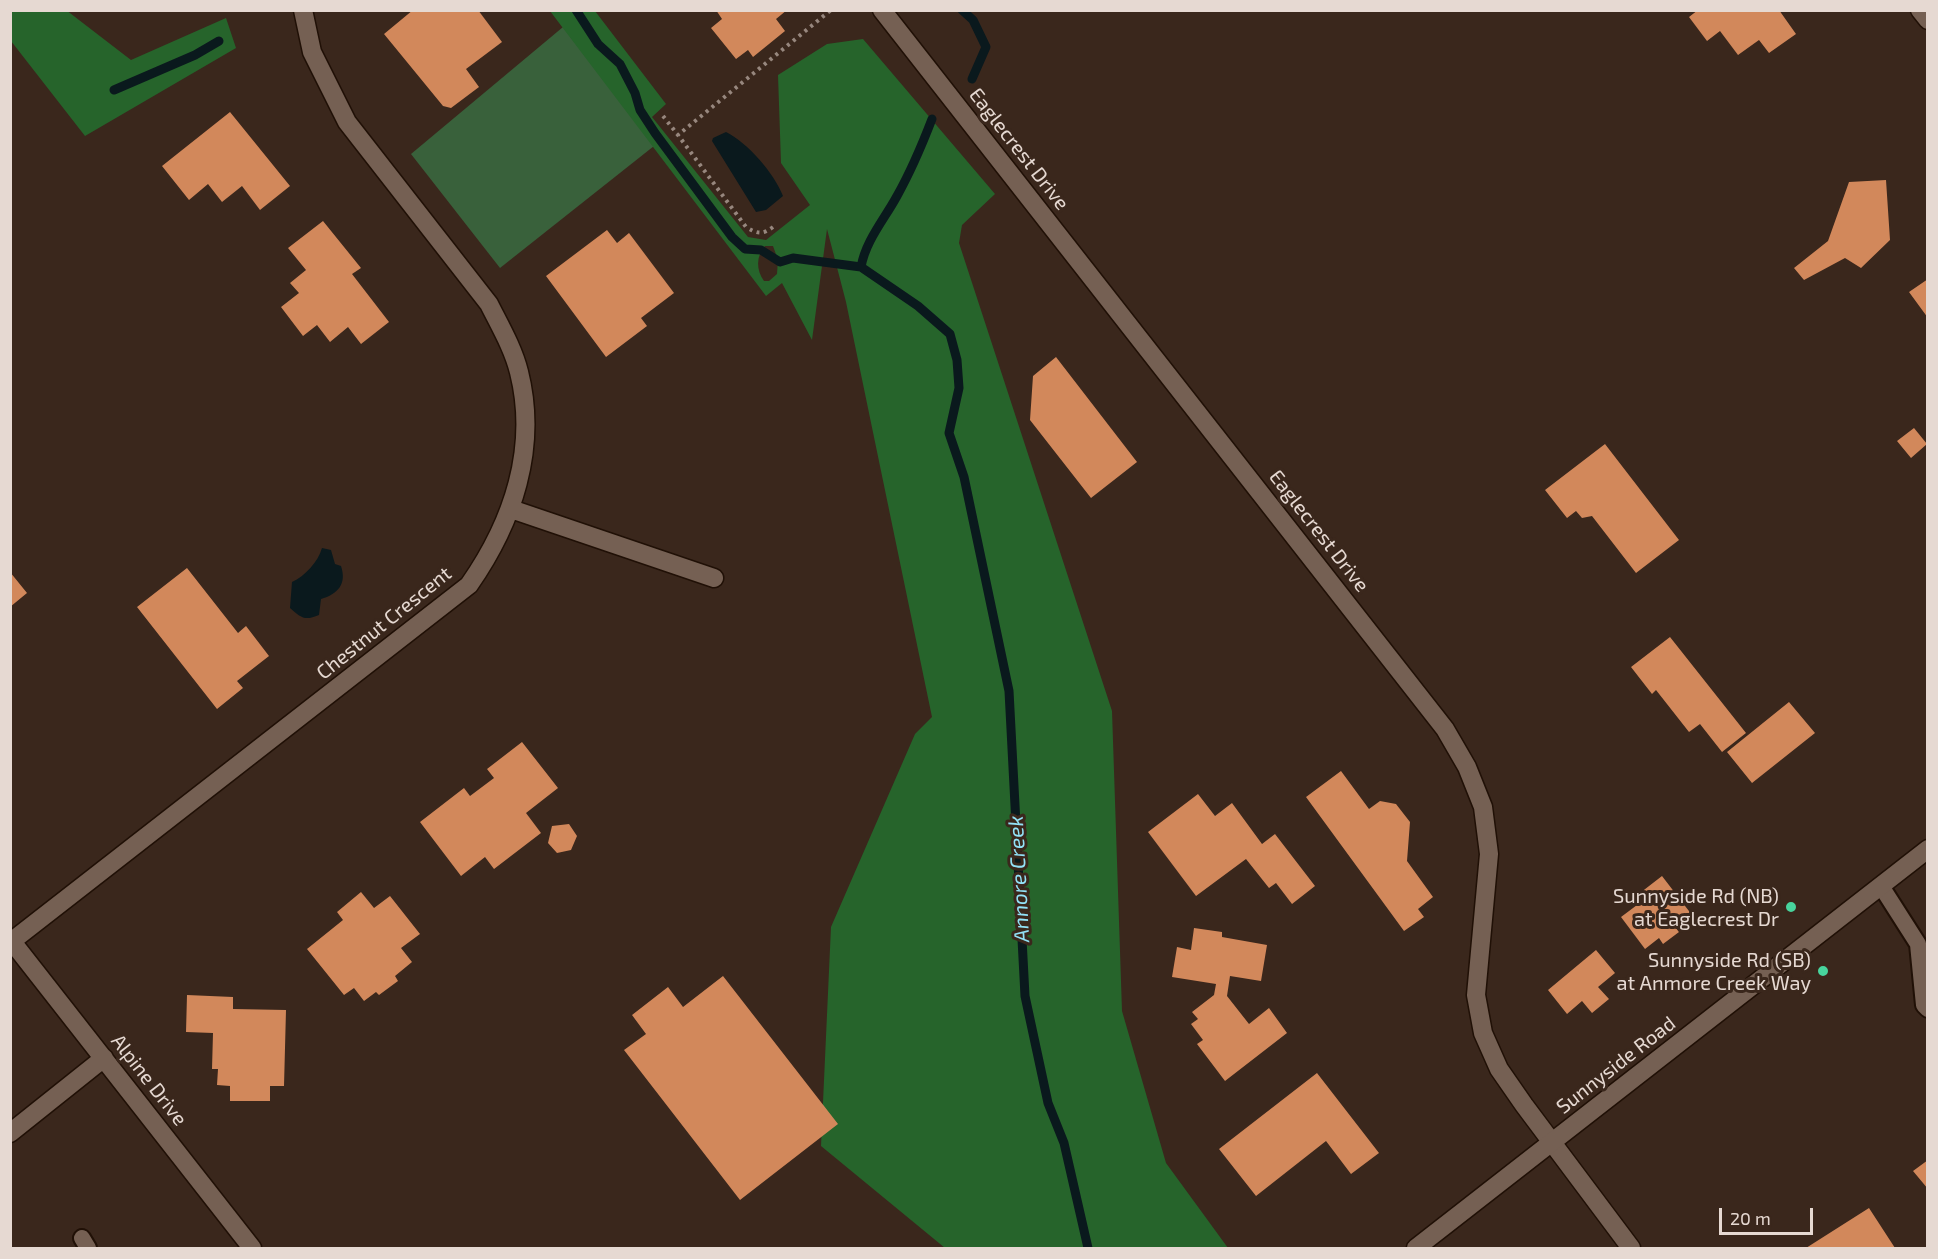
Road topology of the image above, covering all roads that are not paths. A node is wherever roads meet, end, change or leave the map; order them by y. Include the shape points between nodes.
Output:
1 (303, 10) edge
2 (882, 10) edge
3 (1920, 10) edge
4 (1928, 20) edge
5 (511, 509) junction
6 (714, 578) dead end
7 (1928, 849) edge
8 (1881, 886) junction
9 (11, 940) edge
10 (1928, 1009) edge
11 (104, 1058) junction
12 (10, 1133) edge
13 (1552, 1144) junction
14 (252, 1248) edge
15 (1416, 1248) edge
16 (1631, 1248) edge

1 - 5 street, Chestnut Crescent via 312,52 347,122 489,304 507,338 519,371 526,432 522,469
2 - 13 street, Eaglecrest Drive via 1445,729 1467,767 1483,807 1489,854 1476,995 1483,1033 1499,1069
3 - 4 street
5 - 6 street
5 - 9 street, Chestnut Crescent via 490,555 470,585
7 - 8 street, Sunnyside Road
8 - 10 lane via 1917,944 1924,1005
8 - 13 street, Sunnyside Road
9 - 11 street, Alpine Drive
11 - 12 street
11 - 14 street, Alpine Drive
13 - 15 street, Sunnyside Road
13 - 16 street, Eaglecrest Drive

